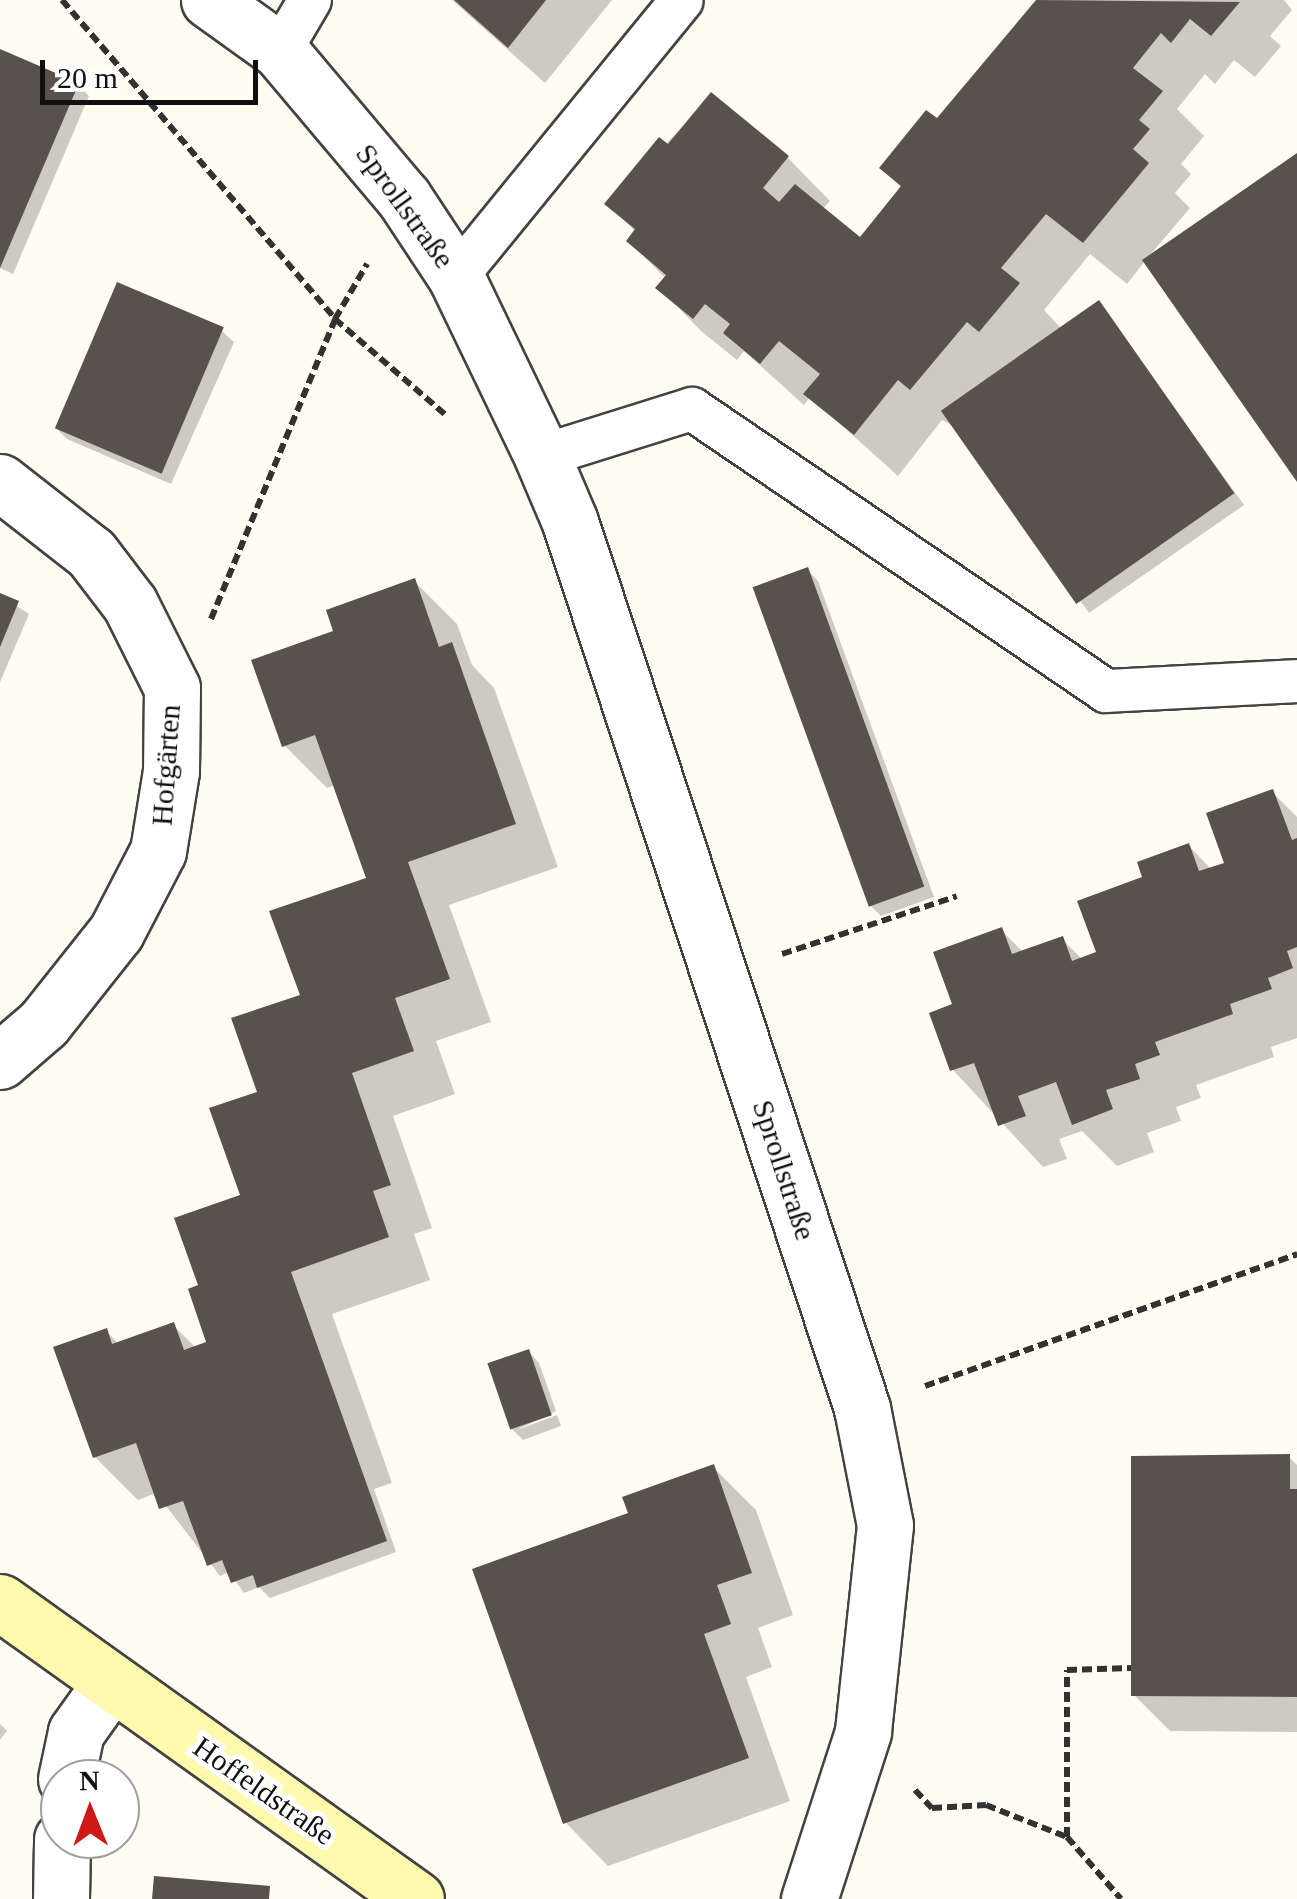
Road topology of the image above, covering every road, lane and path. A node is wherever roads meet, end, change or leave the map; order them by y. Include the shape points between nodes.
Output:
1 (62, 0) edge
2 (209, 0) edge
3 (310, 0) edge
4 (682, 0) edge
5 (280, 51) junction
6 (456, 277) junction
7 (335, 319) junction
8 (452, 421) dead end
9 (542, 456) junction
10 (0, 482) edge
11 (1297, 680) edge
12 (172, 688) junction
13 (957, 896) dead end
14 (774, 956) dead end
15 (0, 1061) edge
16 (1297, 1254) edge
17 (862, 1408) junction
18 (0, 1602) edge
19 (1131, 1668) dead end
20 (111, 1683) junction
21 (70, 1759) edge
22 (953, 1804) dead end
23 (1067, 1837) junction
24 (62, 1859) edge
25 (61, 1899) edge
26 (416, 1899) edge
27 (809, 1899) edge
28 (1121, 1899) edge

1 - 7 path
2 - 5 street, Sprollstraße
3 - 5 lane
4 - 6 lane
5 - 6 street, Sprollstraße via 404,198
6 - 9 street, Sprollstraße
7 - 8 path
7 - 12 path via 197,654
9 - 11 lane via 692,409 1106,691
9 - 17 street, Sprollstraße
10 - 12 street, Hofgärten via 92,552 130,604
12 - 15 street, Hofgärten via 171,770 158,851 116,932 44,1022
13 - 14 path
16 - 17 path
17 - 27 street, Sprollstraße via 884,1526 862,1732
18 - 20 street, Hoffeldstraße
19 - 23 path via 1067,1670
20 - 21 street via 76,1732
20 - 26 street, Hoffeldstraße
22 - 23 path via 986,1805
23 - 28 path
24 - 25 street

